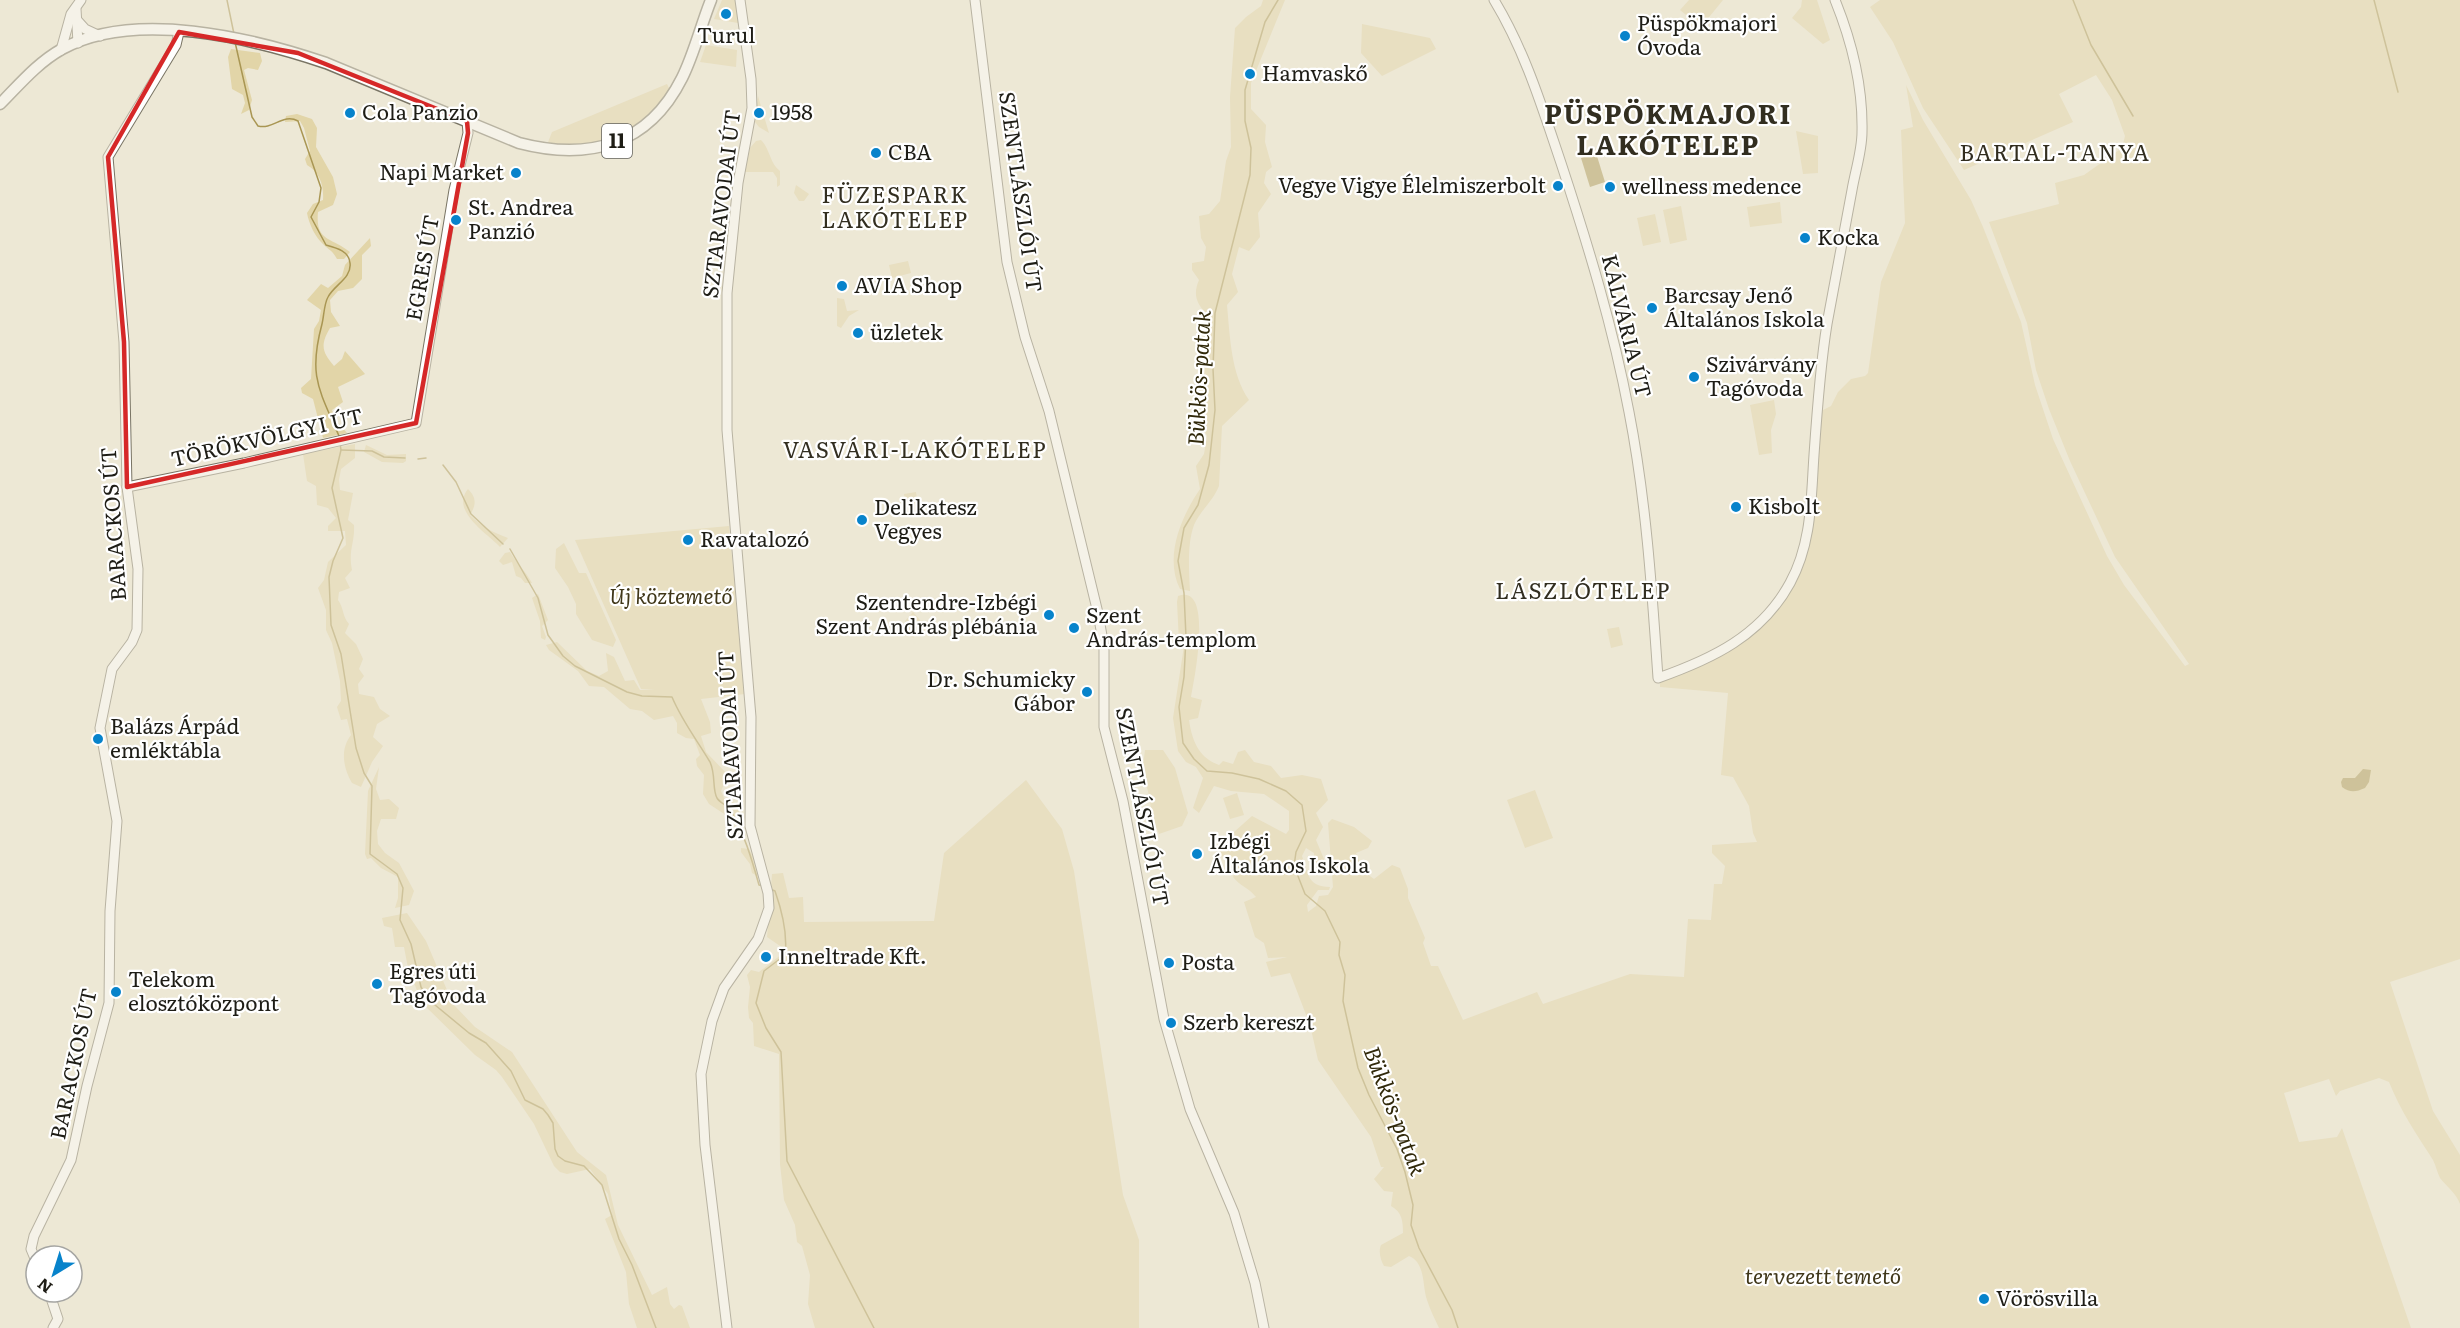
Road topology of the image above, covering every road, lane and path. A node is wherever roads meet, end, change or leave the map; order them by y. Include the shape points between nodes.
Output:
1 (711, 0) edge
2 (975, 0) edge
3 (1494, 0) edge
4 (1835, 0) edge
5 (740, 1) edge
6 (79, 3) edge
7 (72, 21) junction
8 (179, 32) junction
9 (100, 36) junction
10 (78, 43) junction
11 (61, 50) junction
12 (0, 104) edge
13 (467, 121) junction
14 (416, 423) joint
15 (127, 487) junction
16 (32, 1244) edge
17 (54, 1304) edge
18 (53, 1328) edge
19 (727, 1328) edge
20 (1264, 1328) edge

1 - 13 main road, 11 via 683,77 659,111 629,136 591,149 562,152 519,143
2 - 20 street, SZENTLÁSZLÓI ÚT via 1007,262 1025,337 1049,411 1098,613 1104,647 1104,727 1123,801 1164,1019 1190,1109 1234,1213 1256,1283
3 - 4 street, KÁLVÁRIA ÚT via 1528,68 1612,332 1636,456 1658,678 1732,646 1776,605 1790,584 1802,553 1810,522 1827,326 1862,134 1859,83 1848,32
5 - 19 street, SZTARAVODAI ÚT via 752,108 738,183 729,270 727,430 751,717 750,826 769,908 758,939 724,988 701,1074 704,1137
6 - 7 street
7 - 9 street
7 - 10 street
7 - 11 street
8 - 9 main road, 11 via 134,31
8 - 13 main road, 11 via 281,49 326,63
8 - 15 street, BARACKOS ÚT via 173,50 108,157 124,342
9 - 10 main road, 11
10 - 11 main road, 11
11 - 12 main road, 11 via 36,68
13 - 14 street, EGRES ÚT
14 - 15 street, TÖRÖKVÖLGYI ÚT
15 - 16 street, BARACKOS ÚT via 138,569 137,630 112,669 100,728 117,821 110,911 109,1003 72,1160
17 - 18 street via 58,1318

